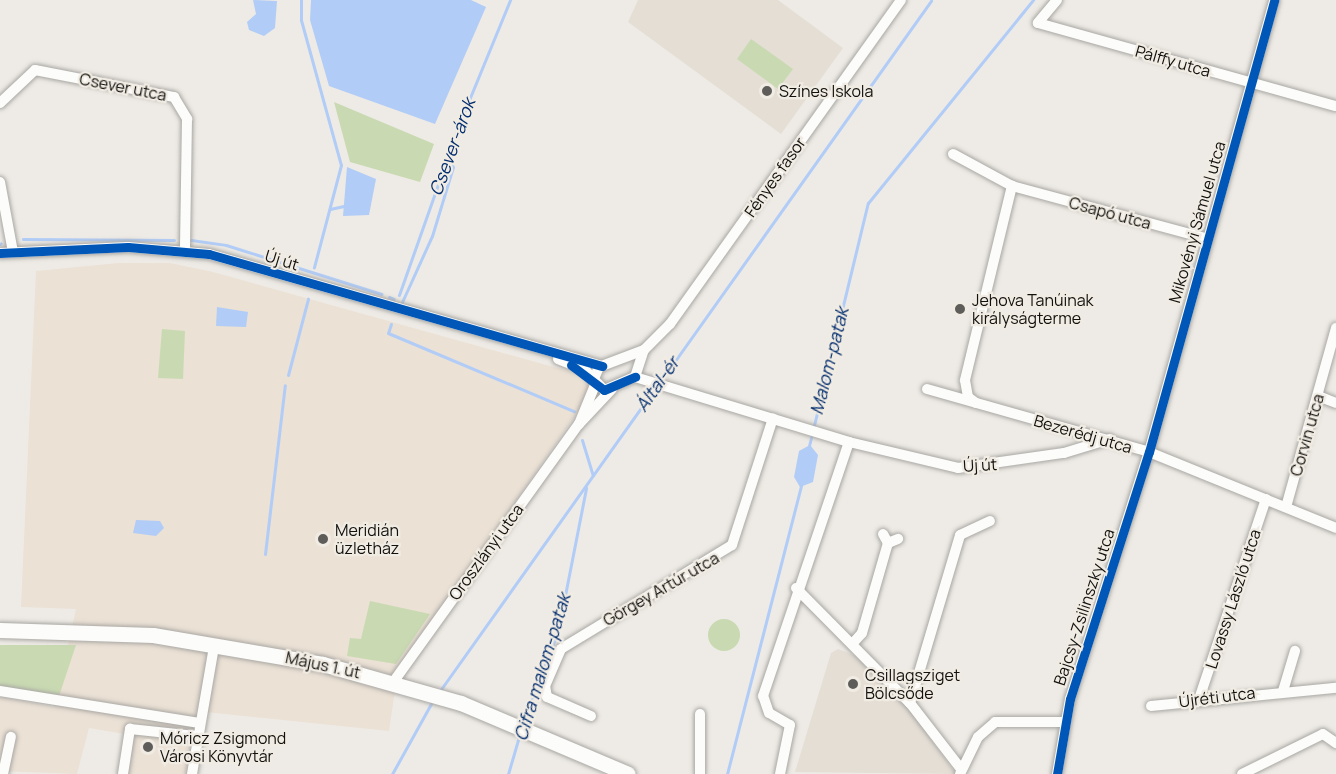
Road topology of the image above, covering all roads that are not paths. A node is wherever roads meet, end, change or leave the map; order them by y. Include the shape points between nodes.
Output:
1 (901, 0) edge
2 (1057, 0) edge
3 (1274, 0) edge
4 (1251, 84) junction
5 (0, 103) edge
6 (1336, 106) edge
7 (953, 154) dead end
8 (0, 182) edge
9 (1012, 186) junction
10 (1208, 239) junction
11 (185, 250) junction
12 (13, 252) junction
13 (0, 253) edge
14 (1336, 328) edge
15 (644, 350) junction
16 (549, 353) junction
17 (624, 360) junction
18 (602, 366) junction
19 (636, 372) junction
20 (594, 383) junction
21 (612, 389) junction
22 (927, 389) dead end
23 (1318, 396) junction
24 (1336, 403) edge
25 (979, 405) junction
26 (772, 418) junction
27 (579, 424) junction
28 (1110, 439) junction
29 (849, 442) junction
30 (1149, 452) junction
31 (1266, 499) junction
32 (1286, 507) junction
33 (990, 521) dead end
34 (1336, 528) edge
35 (890, 539) dead end
36 (796, 588) junction
37 (0, 630) edge
38 (853, 644) junction
39 (214, 646) junction
40 (1295, 651) dead end
41 (394, 681) junction
42 (1336, 688) edge
43 (0, 691) edge
44 (1283, 691) junction
45 (1199, 699) junction
46 (910, 704) junction
47 (1151, 706) dead end
48 (700, 714) dead end
49 (591, 716) dead end
50 (1065, 722) junction
51 (199, 723) junction
52 (196, 736) junction
53 (11, 737) dead end
54 (1336, 743) edge
55 (960, 772) edge
56 (3, 774) edge
57 (123, 774) edge
58 (192, 774) edge
59 (628, 774) edge
60 (700, 774) edge
61 (780, 774) edge
62 (1057, 774) edge
63 (1242, 774) edge

1 - 15 street, Fényes fasor via 691,296
2 - 4 street, Pálffy utca via 1038,23
3 - 4 street, Mikovényi Sámuel utca
4 - 6 street, Pálffy utca
4 - 10 street, Mikovényi Sámuel utca
5 - 11 street, Csever utca via 35,70 174,97 187,119
7 - 9 street, Csapó utca
8 - 12 street
9 - 10 street, Csapó utca
9 - 25 street via 964,380 968,397
10 - 30 street, Mikovényi Sámuel utca
11 - 12 street, Új út via 128,247
11 - 16 street, Új út
12 - 13 street, Új út
14 - 23 street, Corvin utca
15 - 17 street, Fényes fasor
15 - 19 street, Fényes fasor
16 - 18 street, Új út
16 - 20 street, Új út via 585,370
17 - 18 street, Fényes fasor
17 - 19 street, Új út
18 - 20 street, Oroszlányi utca
19 - 21 street, Oroszlányi utca
19 - 26 street, Új út via 647,381
20 - 21 street
20 - 27 street, Oroszlányi utca
21 - 27 street, Oroszlányi utca
22 - 25 street, Bezerédj utca
23 - 24 street
23 - 32 street, Corvin utca
25 - 28 street, Bezerédj utca
26 - 29 street, Új út
26 - 49 street, Görgey Artúr utca via 732,545 561,649 545,686 547,697
27 - 41 street, Oroszlányi utca
28 - 29 street, Új út via 1064,453 958,468
28 - 30 street, Bezerédj utca
29 - 36 street
30 - 31 street, Bezerédj utca
30 - 50 street, Bajcsy-Zsilinszky utca
31 - 32 street, Bezerédj utca
31 - 45 street, Lovassy László utca
32 - 34 street, Bezerédj utca
33 - 46 street via 960,535
35 - 38 street via 862,633
36 - 38 street
36 - 61 street via 763,696 769,713 790,725
37 - 39 main road, Május 1. út via 142,634
38 - 46 street
39 - 41 main road, Május 1. út
39 - 51 street
40 - 44 street
41 - 59 main road, Május 1. út via 515,723
42 - 44 street, Újréti utca
43 - 51 street
44 - 45 street, Újréti utca
45 - 47 street, Újréti utca
46 - 55 street
48 - 60 street
50 - 55 street via 995,722 978,737
50 - 62 street, Bajcsy-Zsilinszky utca
51 - 52 street
52 - 57 street via 130,729
52 - 58 street
53 - 56 street
54 - 63 street via 1323,734

